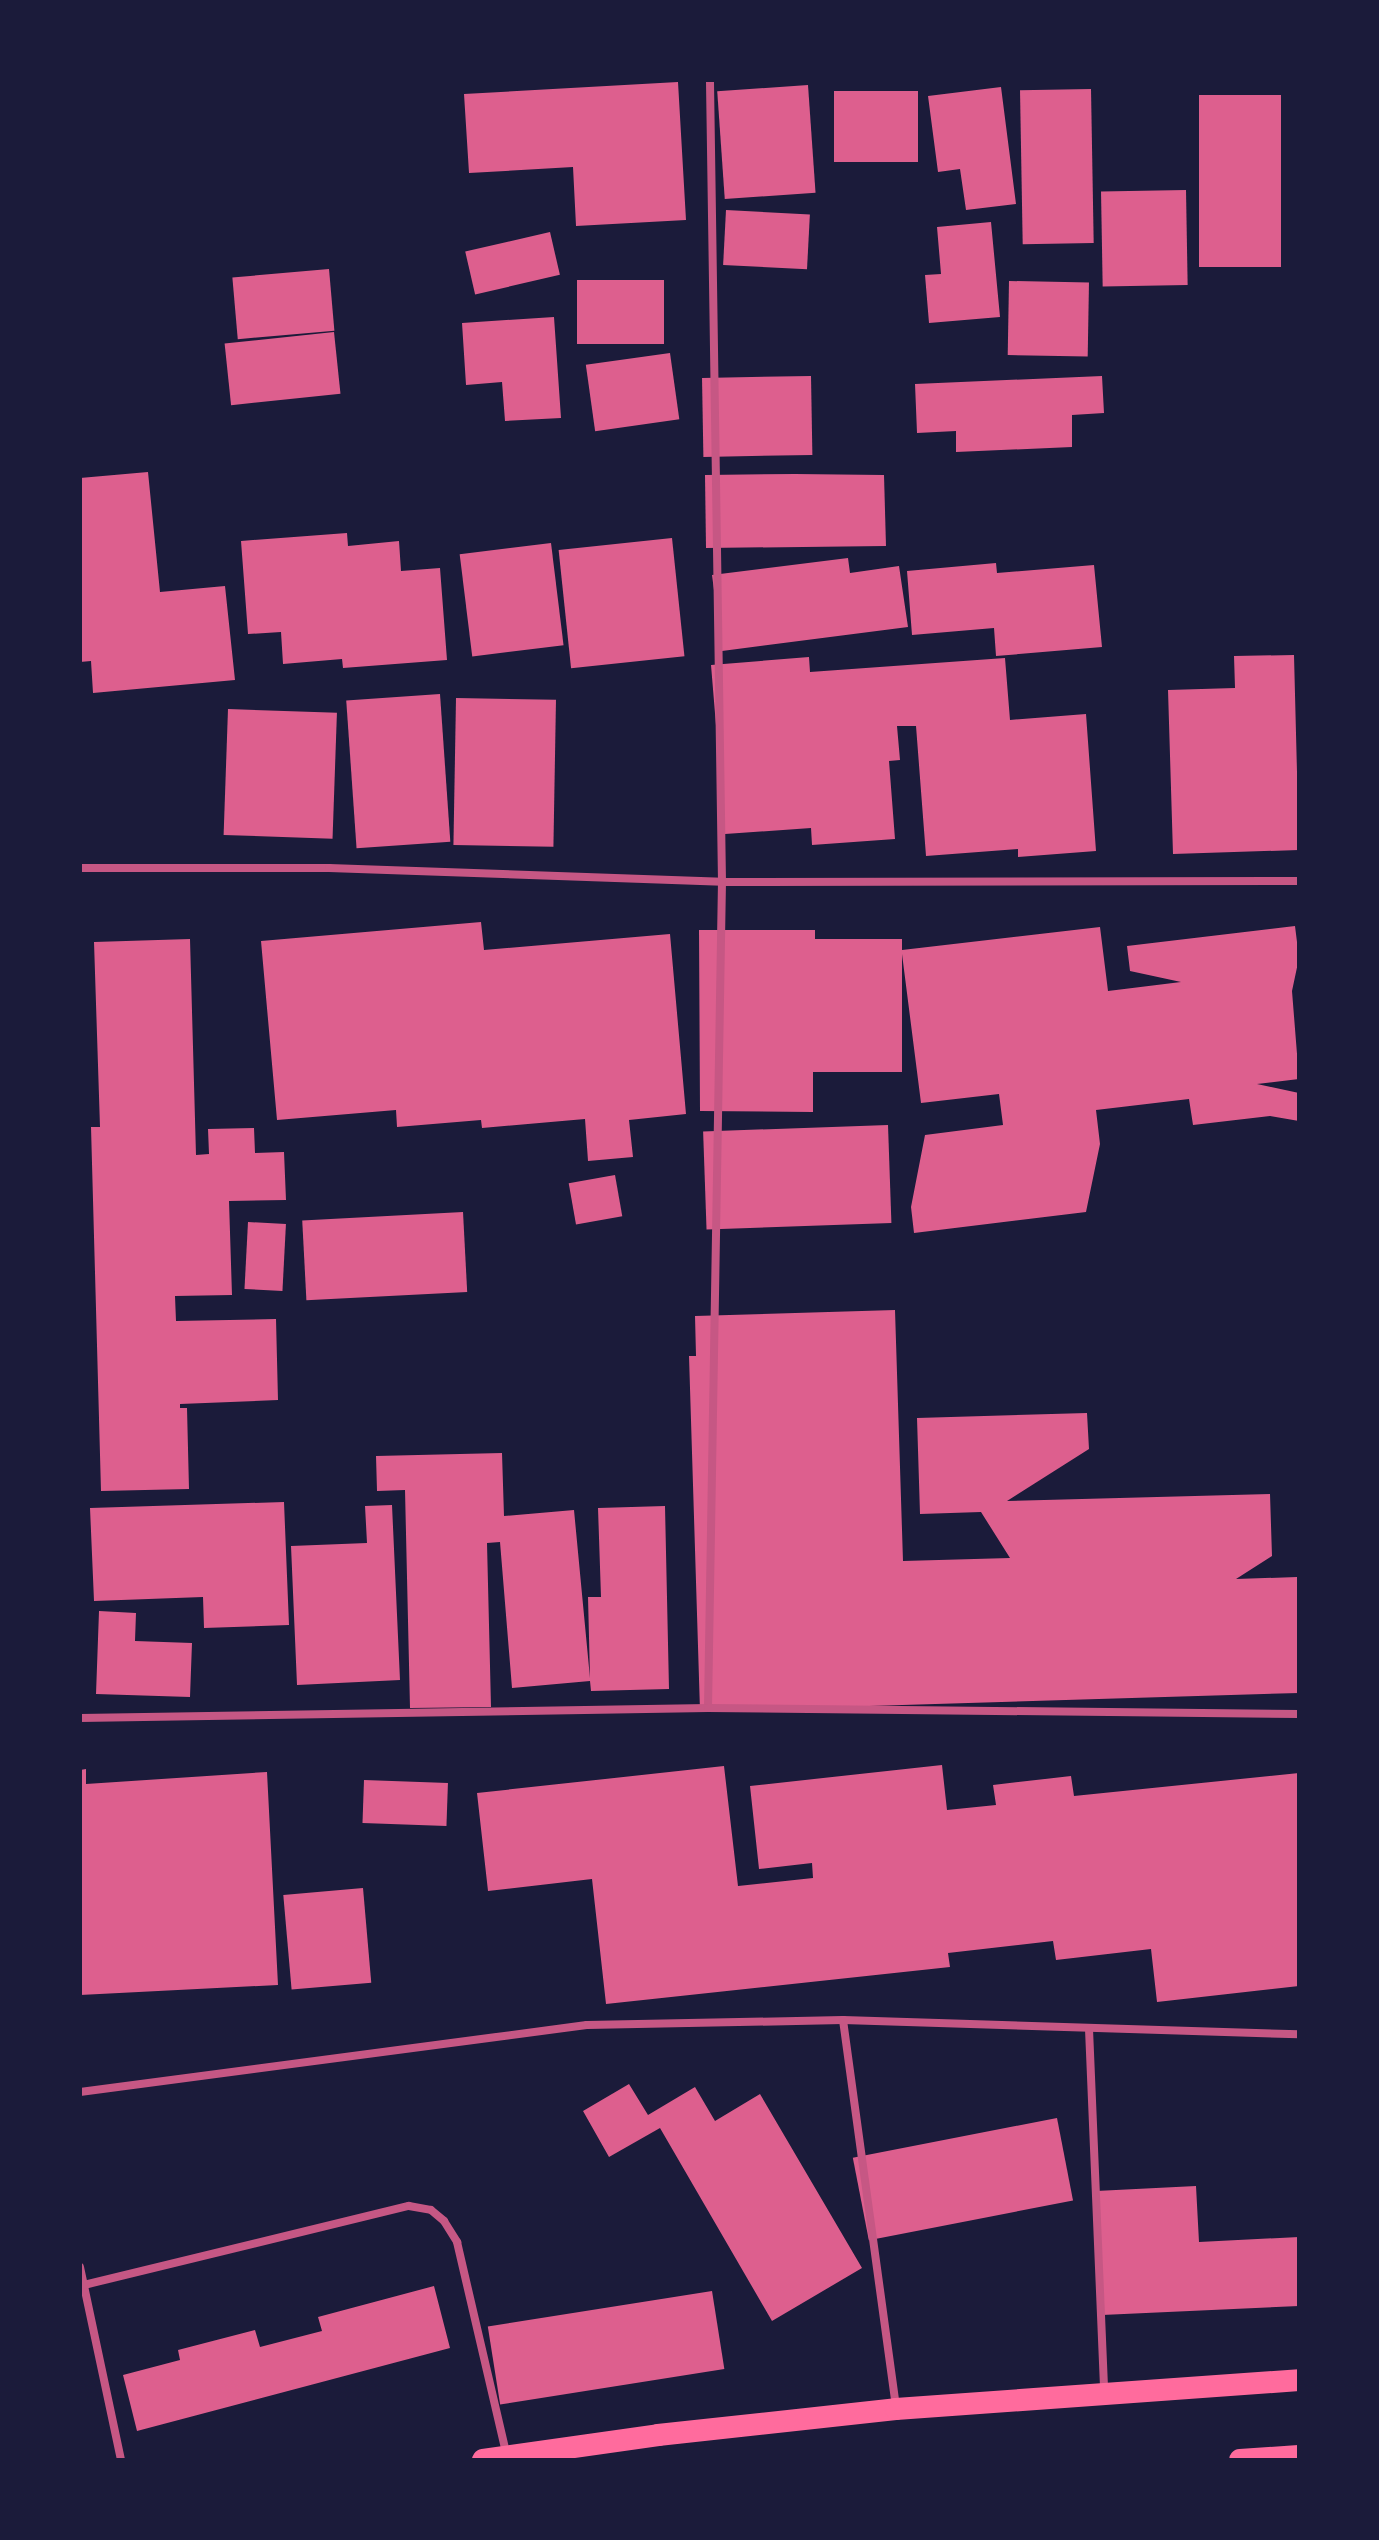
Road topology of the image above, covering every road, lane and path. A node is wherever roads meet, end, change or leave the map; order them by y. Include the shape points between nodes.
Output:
1 (710, 80) edge
2 (80, 868) edge
3 (1299, 881) edge
4 (722, 882) junction
5 (708, 1708) junction
6 (1299, 1714) edge
7 (80, 1718) edge
8 (843, 2020) junction
9 (1089, 2029) junction
10 (1299, 2034) edge
11 (80, 2092) edge
12 (80, 2267) edge
13 (84, 2285) junction
14 (1299, 2380) edge
15 (1104, 2393) junction
16 (896, 2409) junction
17 (1299, 2456) edge
18 (507, 2457) junction
19 (121, 2460) edge
20 (483, 2460) edge
21 (1240, 2460) edge

1 - 4 street
2 - 4 street via 329,868
3 - 4 street
4 - 5 street
5 - 6 street
5 - 7 street
8 - 9 street
8 - 11 street via 587,2025
8 - 16 street
9 - 10 street
9 - 15 street
12 - 13 street
13 - 18 street via 409,2206 431,2210 457,2242
13 - 19 street
14 - 15 highway
15 - 16 highway
16 - 18 highway
17 - 21 highway
18 - 20 highway

